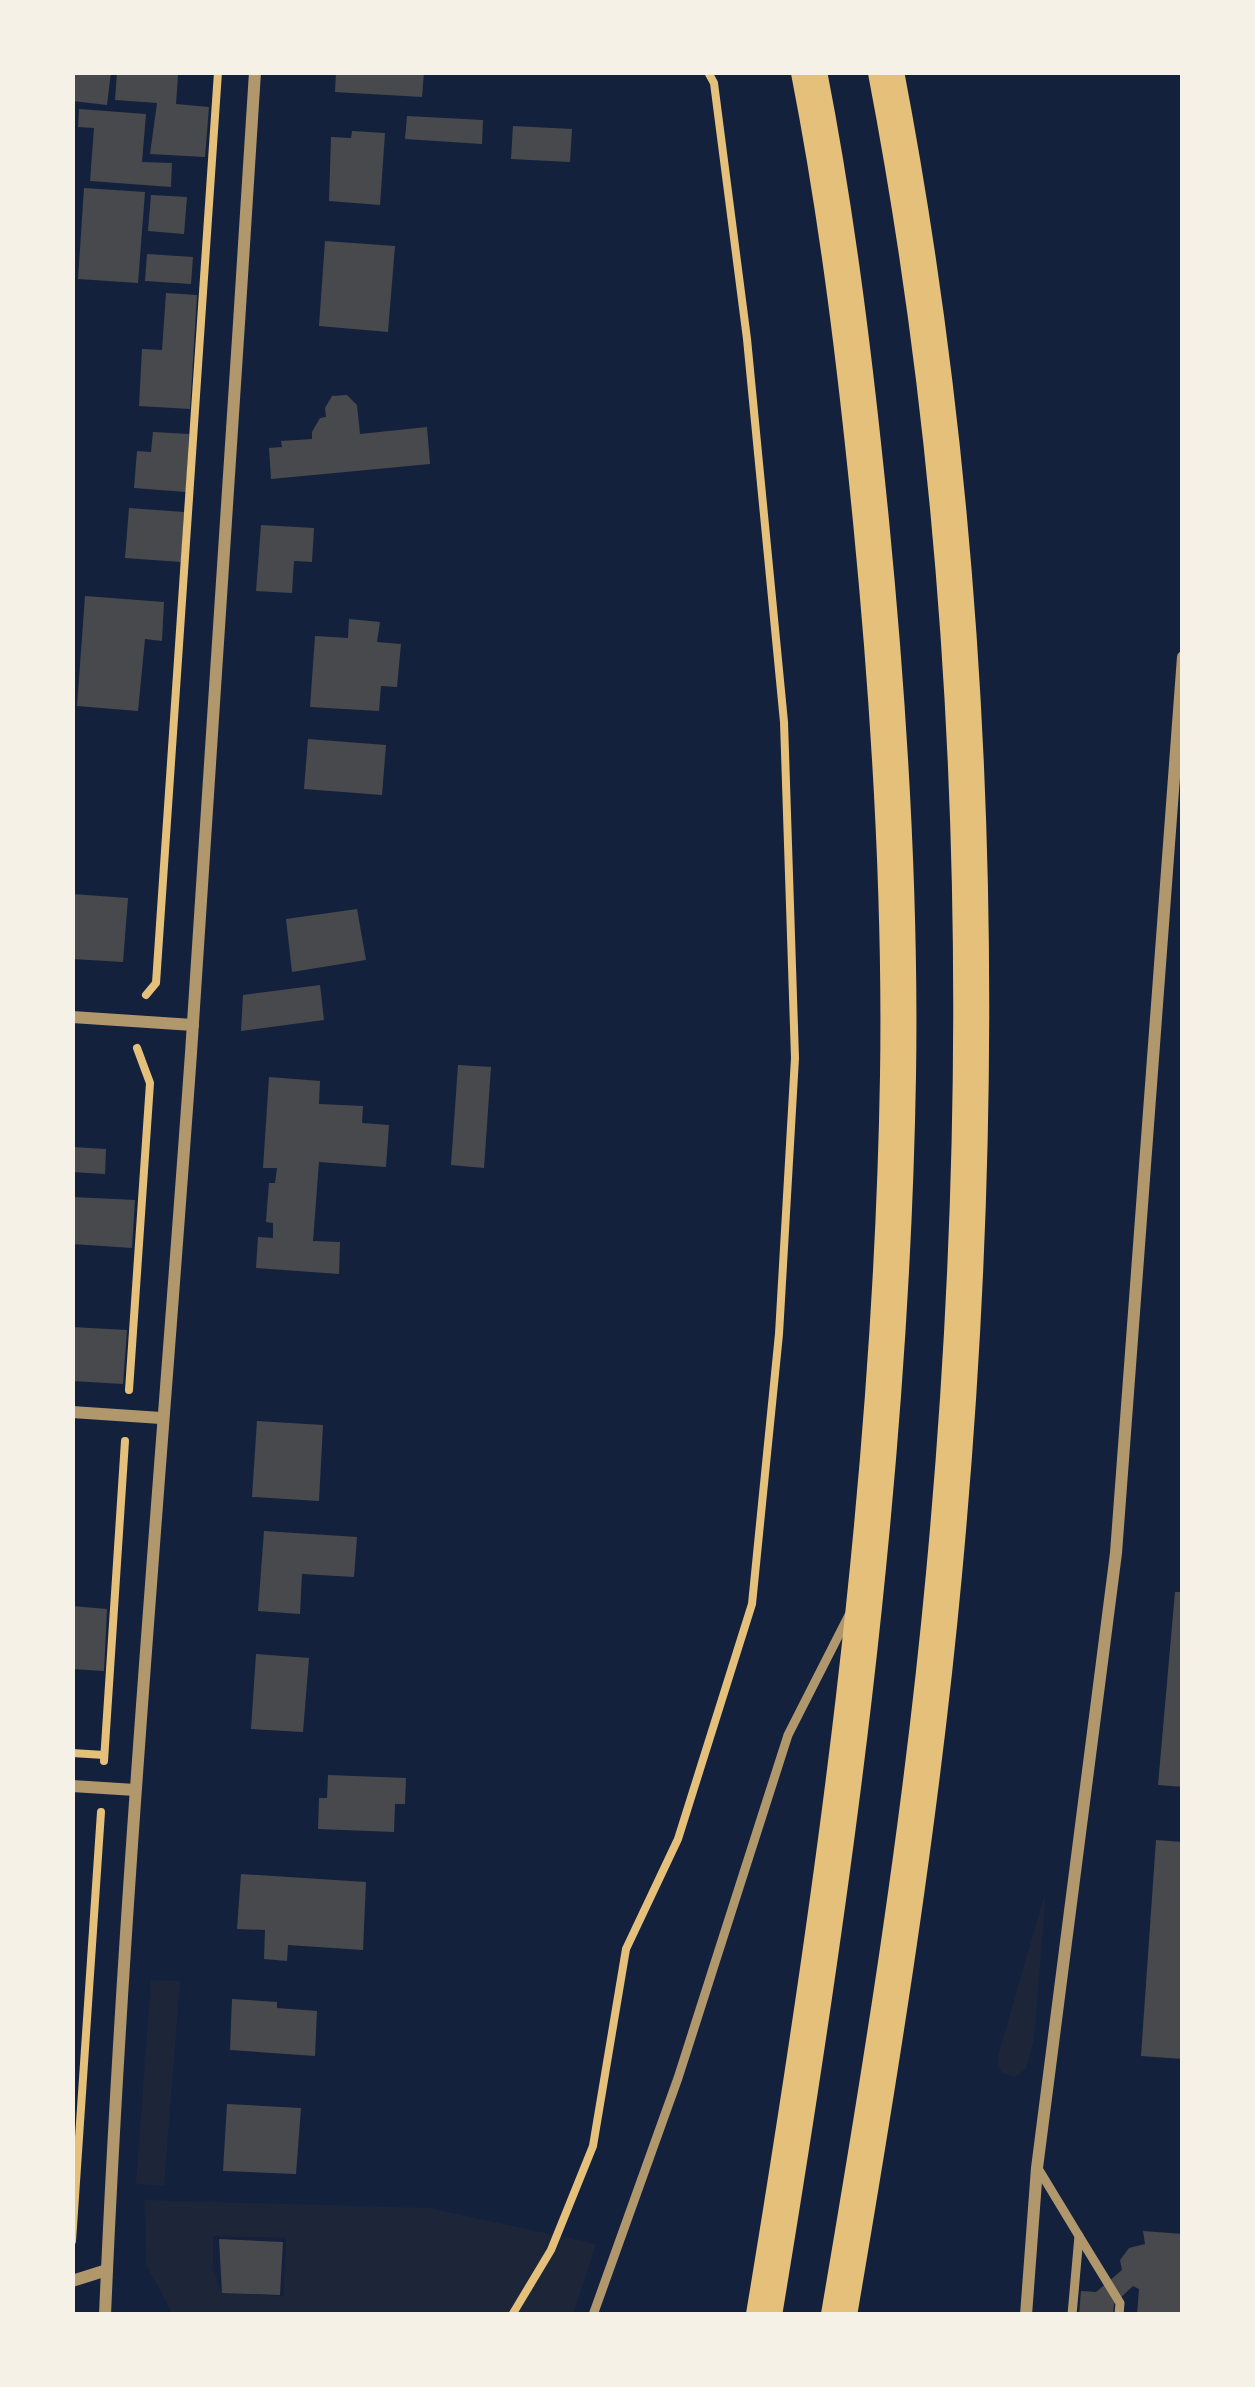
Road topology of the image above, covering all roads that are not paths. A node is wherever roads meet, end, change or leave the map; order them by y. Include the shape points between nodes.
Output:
1 (255, 72) edge
2 (809, 72) edge
3 (886, 72) edge
4 (1183, 657) edge
5 (72, 1017) edge
6 (193, 1024) junction
7 (72, 1412) edge
8 (161, 1418) junction
9 (868, 1578) junction
10 (72, 1786) edge
11 (135, 1790) junction
12 (1037, 2168) junction
13 (1079, 2236) junction
14 (107, 2270) junction
15 (72, 2281) edge
16 (106, 2315) edge
17 (593, 2315) edge
18 (764, 2315) edge
19 (839, 2315) edge
20 (1026, 2315) edge
21 (1072, 2315) edge
22 (1119, 2315) edge

1 - 6 street
2 - 9 highway via 858,387 893,812 898,1073
3 - 19 highway via 937,389 961,632 972,1069 944,1576 907,1880
4 - 12 street via 1116,1553
5 - 6 street
6 - 8 street
7 - 8 street
8 - 11 street
9 - 17 lane via 788,1735
9 - 18 highway via 834,1866
10 - 11 street
11 - 14 street
12 - 13 lane
12 - 20 street
13 - 21 lane
13 - 22 lane via 1120,2303
14 - 15 street
14 - 16 street

